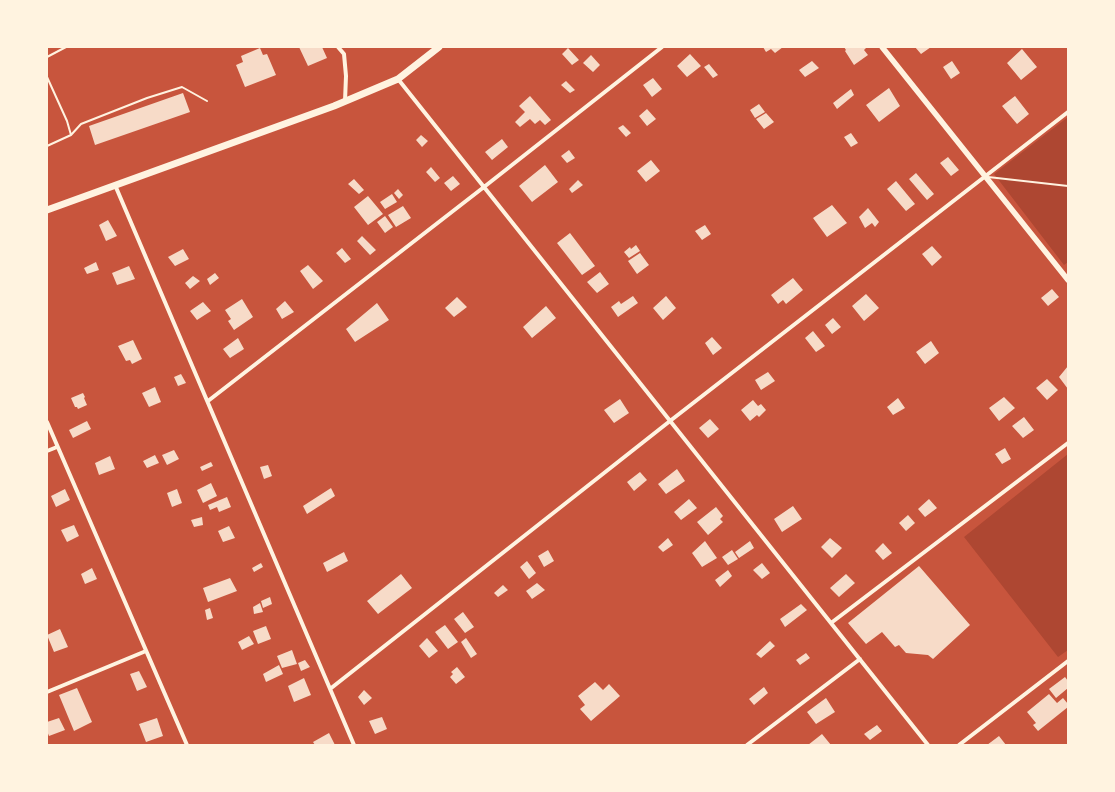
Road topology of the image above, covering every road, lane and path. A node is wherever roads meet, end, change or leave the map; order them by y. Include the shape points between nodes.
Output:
1 (66, 47) edge
2 (338, 47) edge
3 (344, 47) edge
4 (439, 47) edge
5 (662, 47) edge
6 (882, 47) edge
7 (344, 54) junction
8 (47, 57) edge
9 (47, 77) edge
10 (398, 79) junction
11 (207, 102) dead end
12 (345, 102) junction
13 (1068, 112) edge
14 (71, 135) junction
15 (47, 146) edge
16 (985, 176) junction
17 (115, 184) junction
18 (1068, 186) edge
19 (484, 187) junction
20 (47, 210) edge
21 (1068, 280) edge
22 (208, 401) junction
23 (47, 422) edge
24 (670, 422) junction
25 (1068, 443) edge
26 (57, 446) junction
27 (47, 451) edge
28 (831, 623) junction
29 (146, 651) junction
30 (860, 659) junction
31 (1068, 661) edge
32 (330, 689) junction
33 (47, 692) edge
34 (187, 745) edge
35 (354, 745) edge
36 (747, 745) edge
37 (928, 745) edge
38 (959, 745) edge

1 - 8 lane
2 - 7 street
3 - 7 lane
4 - 10 highway
5 - 19 street
6 - 16 street
7 - 12 street
9 - 14 path
10 - 12 highway
10 - 19 street
11 - 14 path via 182,87 81,124
12 - 17 highway
13 - 16 street
14 - 15 path
16 - 18 lane
16 - 21 street
16 - 24 street
17 - 20 highway
17 - 22 street
19 - 22 street
19 - 24 street
22 - 32 street
23 - 26 street
24 - 28 street
24 - 32 street
25 - 28 street
26 - 27 street
26 - 29 street
28 - 30 street
29 - 33 street
29 - 34 street
30 - 36 street
30 - 37 street
31 - 38 street
32 - 35 street

